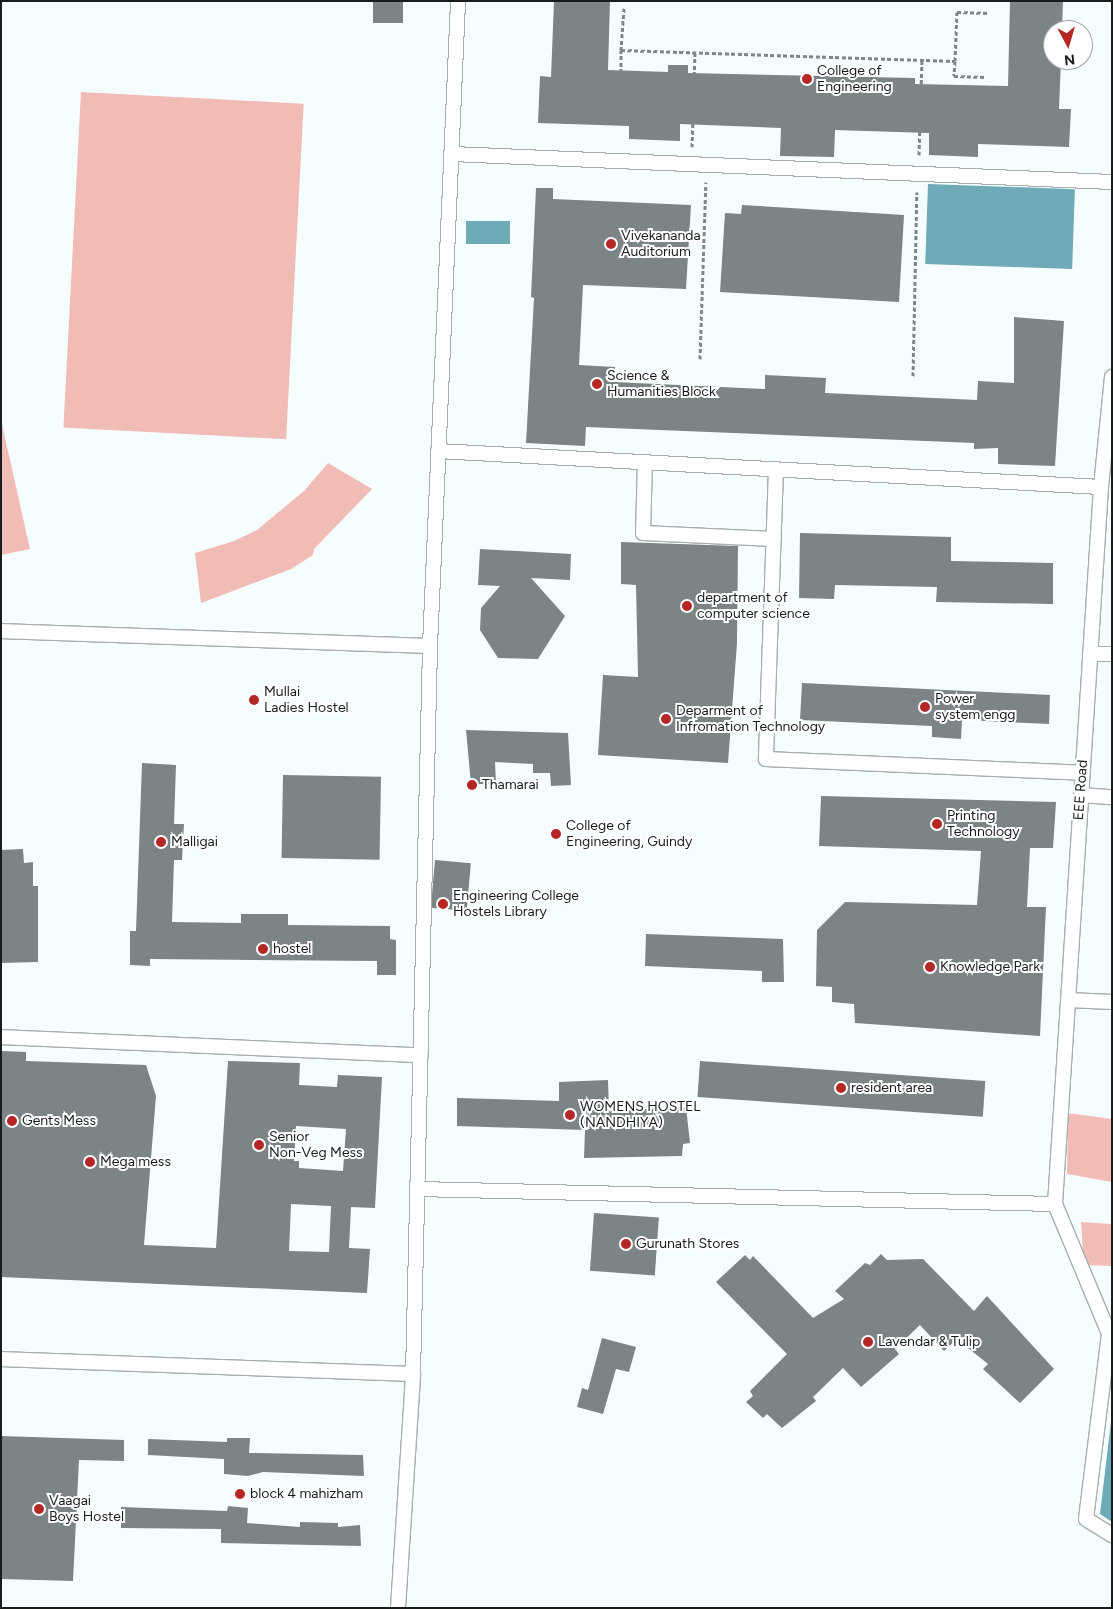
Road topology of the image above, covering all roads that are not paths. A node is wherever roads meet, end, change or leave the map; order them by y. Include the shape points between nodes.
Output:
1 (458, 1) edge
2 (452, 154) junction
3 (1112, 182) edge
4 (1112, 376) edge
5 (438, 451) junction
6 (645, 462) junction
7 (776, 469) junction
8 (1101, 487) junction
9 (774, 539) junction
10 (1, 631) edge
11 (430, 646) junction
12 (1090, 654) junction
13 (1112, 654) edge
14 (1082, 773) junction
15 (1081, 795) junction
16 (1112, 797) edge
17 (1068, 1000) junction
18 (1112, 1002) edge
19 (1, 1036) edge
20 (421, 1054) junction
21 (417, 1189) junction
22 (1055, 1204) junction
23 (1110, 1334) edge
24 (1, 1359) edge
25 (413, 1374) junction
26 (1112, 1535) edge
27 (398, 1608) edge

1 - 2 lane
2 - 3 lane
2 - 5 lane
4 - 8 lane, EEE Road
5 - 6 lane
5 - 11 lane
6 - 7 lane
6 - 9 lane via 643,533
7 - 8 lane
7 - 9 lane
8 - 12 lane, EEE Road
9 - 14 lane via 766,759
10 - 11 lane
11 - 20 lane
12 - 13 lane
12 - 14 lane, EEE Road
14 - 15 lane, EEE Road
15 - 16 lane
15 - 17 lane, EEE Road
17 - 18 lane
17 - 22 lane, EEE Road
19 - 20 lane
20 - 21 lane
21 - 22 lane
21 - 25 lane
22 - 23 lane
23 - 26 lane via 1086,1519
24 - 25 lane
25 - 27 lane

